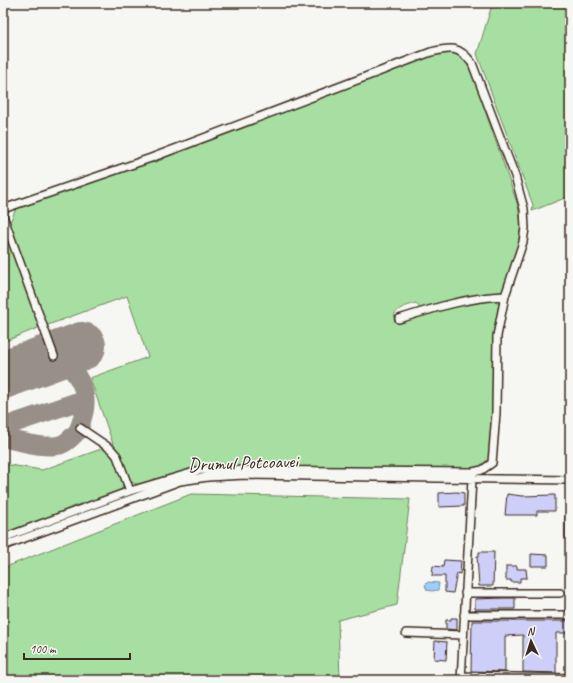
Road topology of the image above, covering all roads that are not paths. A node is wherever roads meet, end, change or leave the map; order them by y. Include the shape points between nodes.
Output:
1 (3, 209) edge
2 (3, 216) edge
3 (506, 296) junction
4 (399, 319) dead end
5 (54, 356) dead end
6 (80, 428) dead end
7 (492, 462) junction
8 (472, 479) junction
9 (491, 479) junction
10 (570, 480) edge
11 (130, 491) junction
12 (3, 538) edge
13 (3, 546) edge
14 (465, 593) junction
15 (560, 593) dead end
16 (464, 615) junction
17 (569, 615) dead end
18 (406, 634) dead end
19 (463, 635) junction
20 (461, 678) edge
21 (570, 678) edge

1 - 3 street via 151,158 431,52 446,48 456,49 466,55 472,63 515,176 524,209 523,242
2 - 5 street
3 - 4 street via 453,303
3 - 7 street via 497,336 496,413
6 - 11 street via 117,456
7 - 9 street
7 - 11 street via 482,470 473,472 201,470
8 - 9 street, Drumul Potcoavei
8 - 13 street, Drumul Potcoavei via 245,475 180,481
8 - 14 street
9 - 10 street, Drumul Potcoavei
11 - 12 street
14 - 15 street
14 - 16 street
16 - 17 street
16 - 19 street
18 - 19 street
19 - 20 street
20 - 21 street

